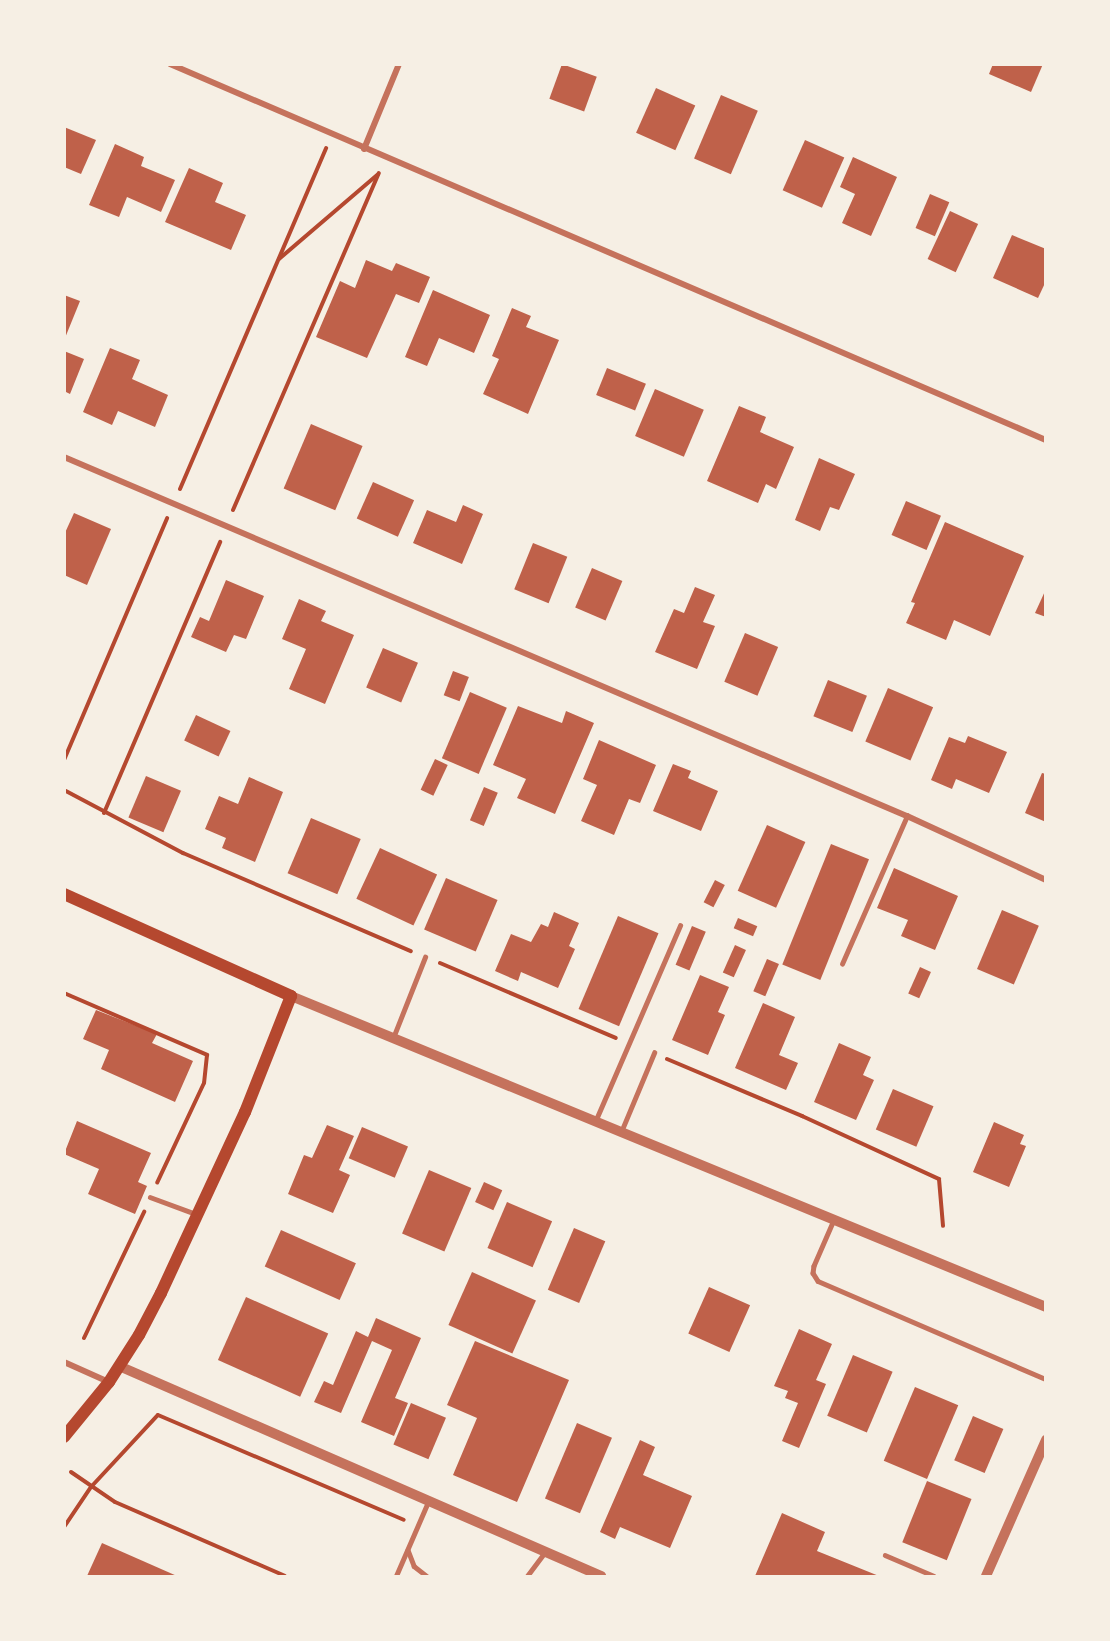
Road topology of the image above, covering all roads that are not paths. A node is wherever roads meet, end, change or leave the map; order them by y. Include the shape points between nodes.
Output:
1 (170, 64) edge
2 (399, 64) edge
3 (364, 149) junction
4 (1046, 440) edge
5 (64, 457) edge
6 (907, 816) junction
7 (1046, 880) edge
8 (64, 894) edge
9 (680, 926) dead end
10 (425, 957) road end
11 (842, 964) dead end
12 (291, 996) junction
13 (393, 1038) junction
14 (654, 1053) road end
15 (595, 1122) junction
16 (621, 1132) junction
17 (150, 1197) road end
18 (199, 1215) junction
19 (834, 1220) junction
20 (1046, 1307) edge
21 (64, 1362) edge
22 (119, 1366) junction
23 (1046, 1379) edge
24 (109, 1382) junction
25 (64, 1437) edge
26 (1046, 1440) edge
27 (428, 1501) junction
28 (408, 1550) junction
29 (545, 1552) junction
30 (885, 1556) dead end
31 (396, 1576) edge
32 (427, 1576) edge
33 (527, 1576) edge
34 (601, 1576) edge
35 (934, 1576) edge
36 (986, 1576) edge

1 - 3 street
2 - 3 street
3 - 4 street
5 - 6 street
6 - 7 street
6 - 11 lane
8 - 12 main road
9 - 15 lane
10 - 13 lane
12 - 13 street
12 - 18 main road
13 - 15 street
14 - 16 lane
15 - 16 street
16 - 19 street
17 - 18 lane
18 - 22 main road via 162,1293
19 - 20 street
19 - 23 lane via 814,1266 818,1281
21 - 24 street
22 - 24 main road
22 - 27 street
24 - 25 main road
26 - 36 street
27 - 28 lane
27 - 29 street
28 - 31 lane
28 - 32 lane via 414,1566
29 - 33 lane
29 - 34 street
30 - 35 lane

